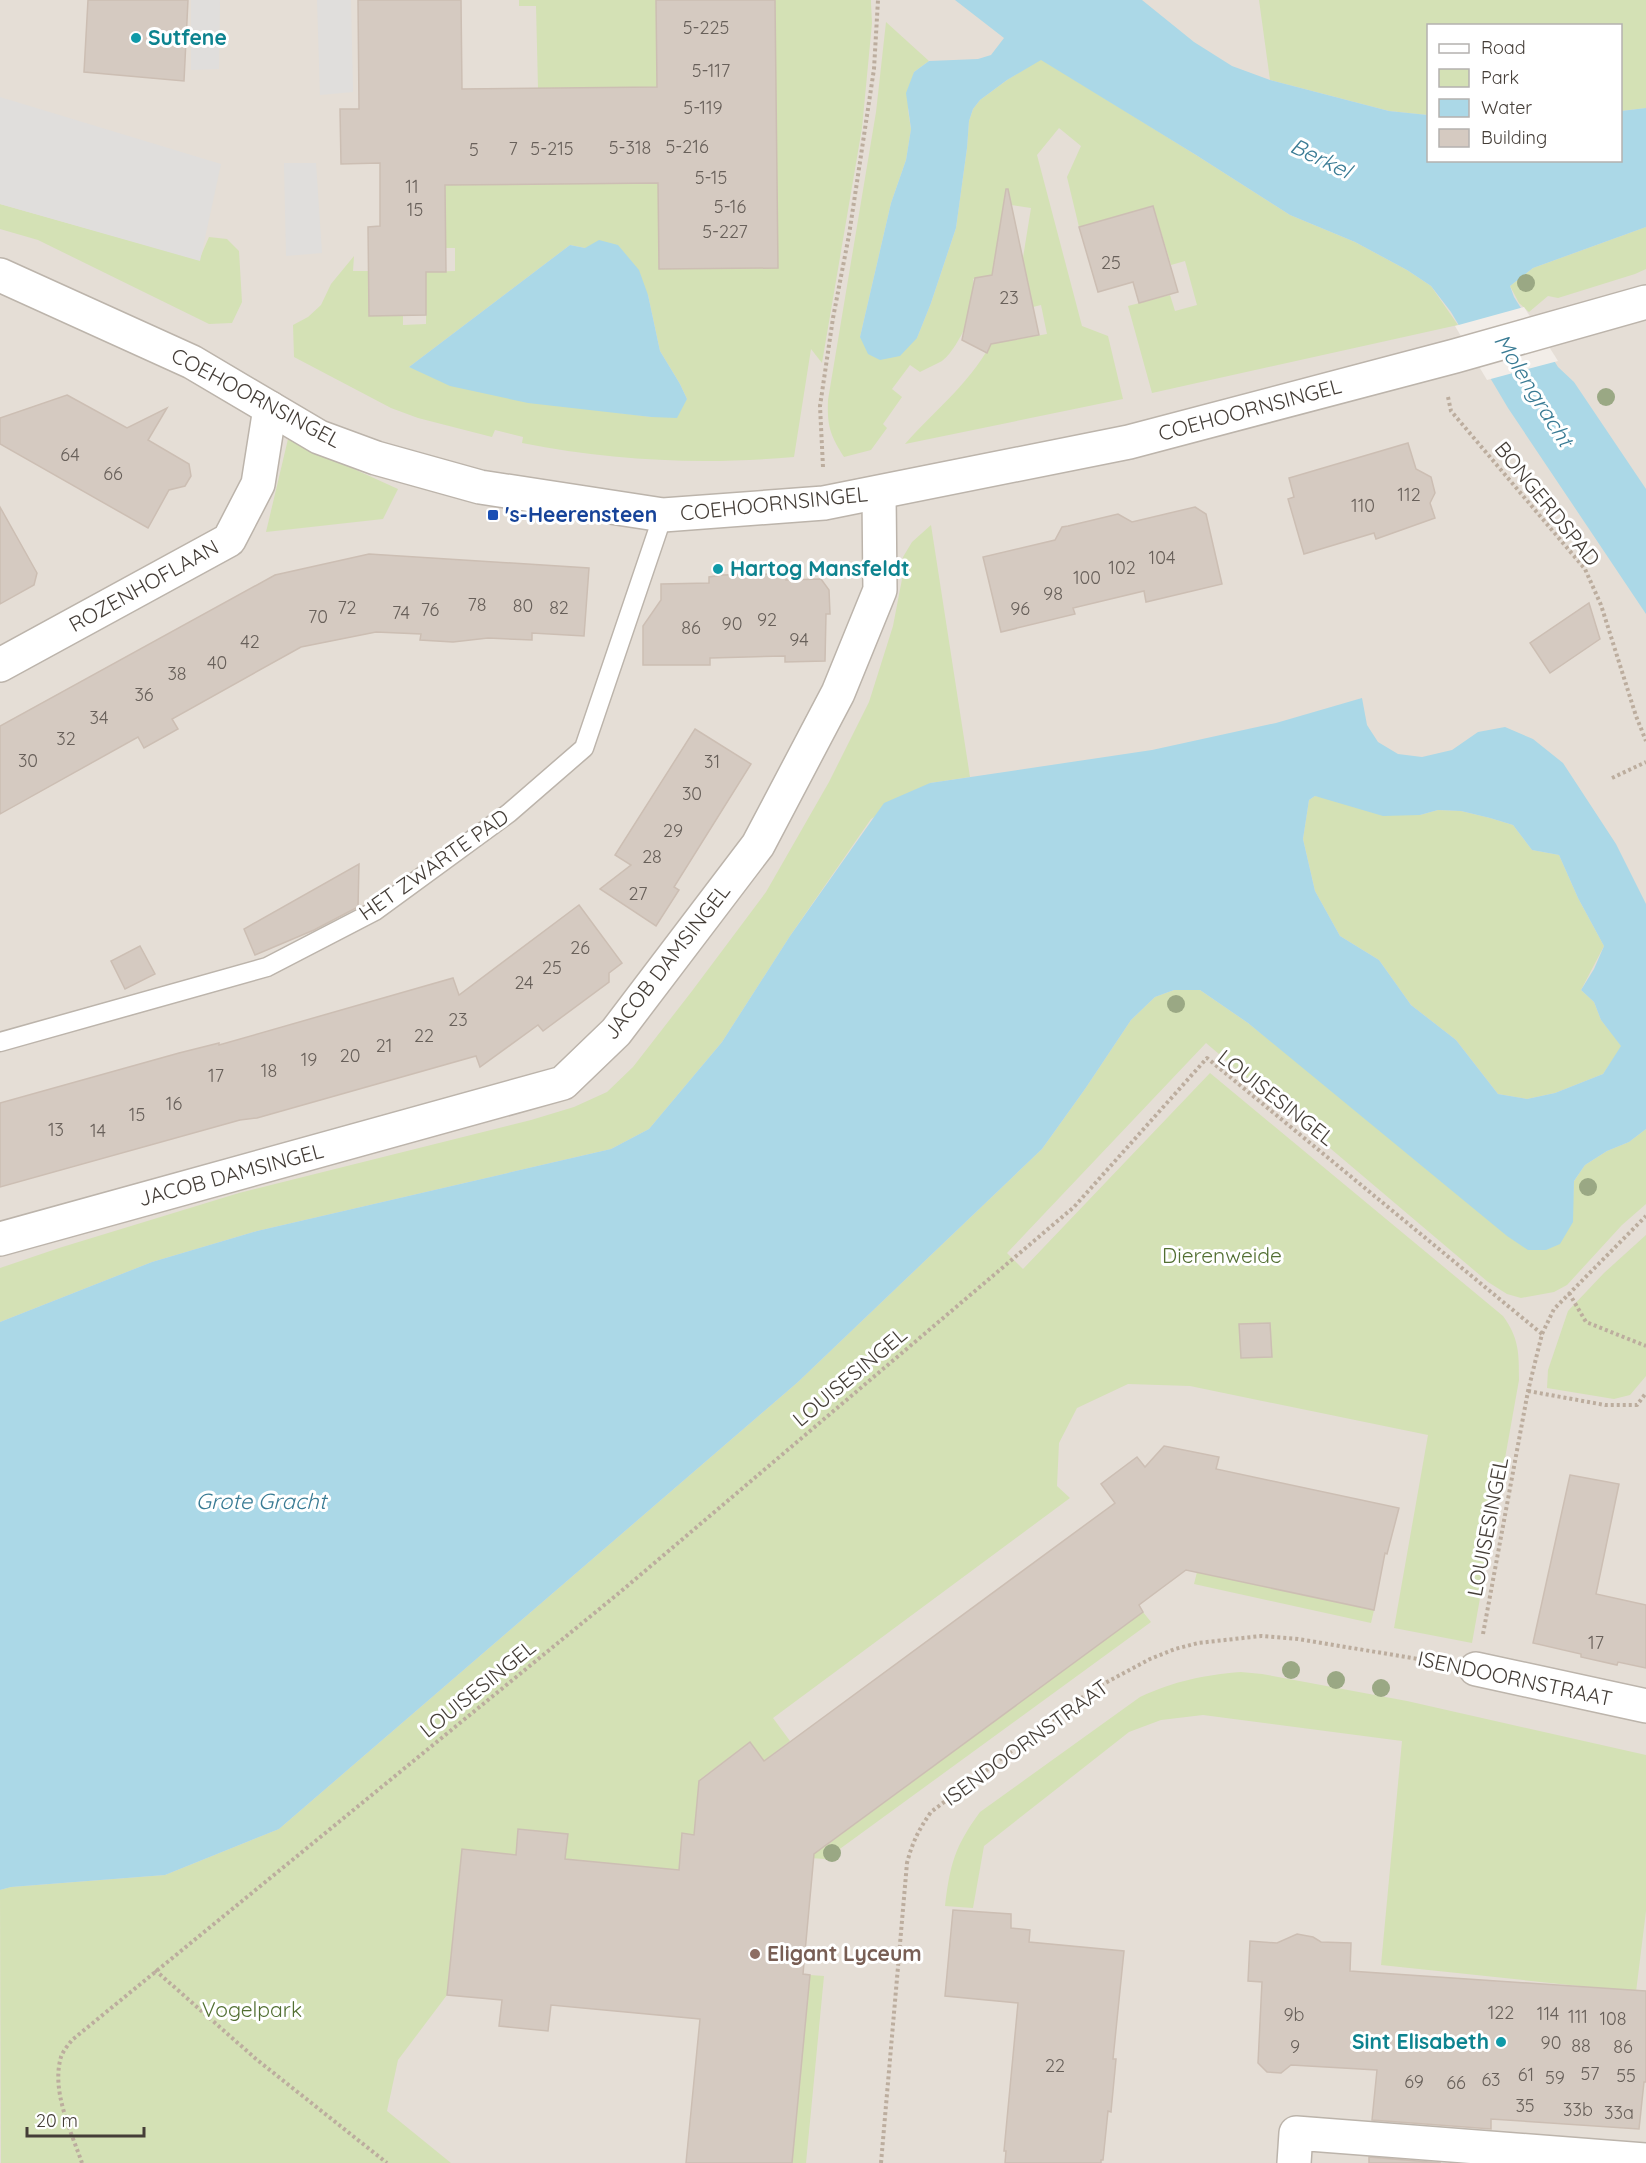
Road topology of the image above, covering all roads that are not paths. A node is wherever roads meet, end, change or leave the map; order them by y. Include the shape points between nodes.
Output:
1 (0, 274) edge
2 (1646, 302) edge
3 (270, 408) junction
4 (879, 494) junction
5 (663, 515) junction
6 (0, 665) edge
7 (0, 1042) edge
8 (0, 1239) edge
9 (1476, 1669) road end
10 (1646, 1706) edge
11 (1646, 2160) edge
12 (1294, 2163) edge

1 - 3 street, COEHOORNSINGEL via 192,362
2 - 4 street, COEHOORNSINGEL via 1129,442
3 - 5 street, COEHOORNSINGEL via 319,437 376,458 480,487
3 - 6 street, ROZENHOFLAAN via 258,484 229,540
4 - 5 street, COEHOORNSINGEL via 824,503
4 - 8 street, JACOB DAMSINGEL via 880,590 838,693 758,844 616,1032 564,1083
5 - 7 lane, HET ZWARTE PAD via 584,748 509,813 375,911 267,967
9 - 10 street, ISENDOORNSTRAAT
11 - 12 street via 1296,2133

